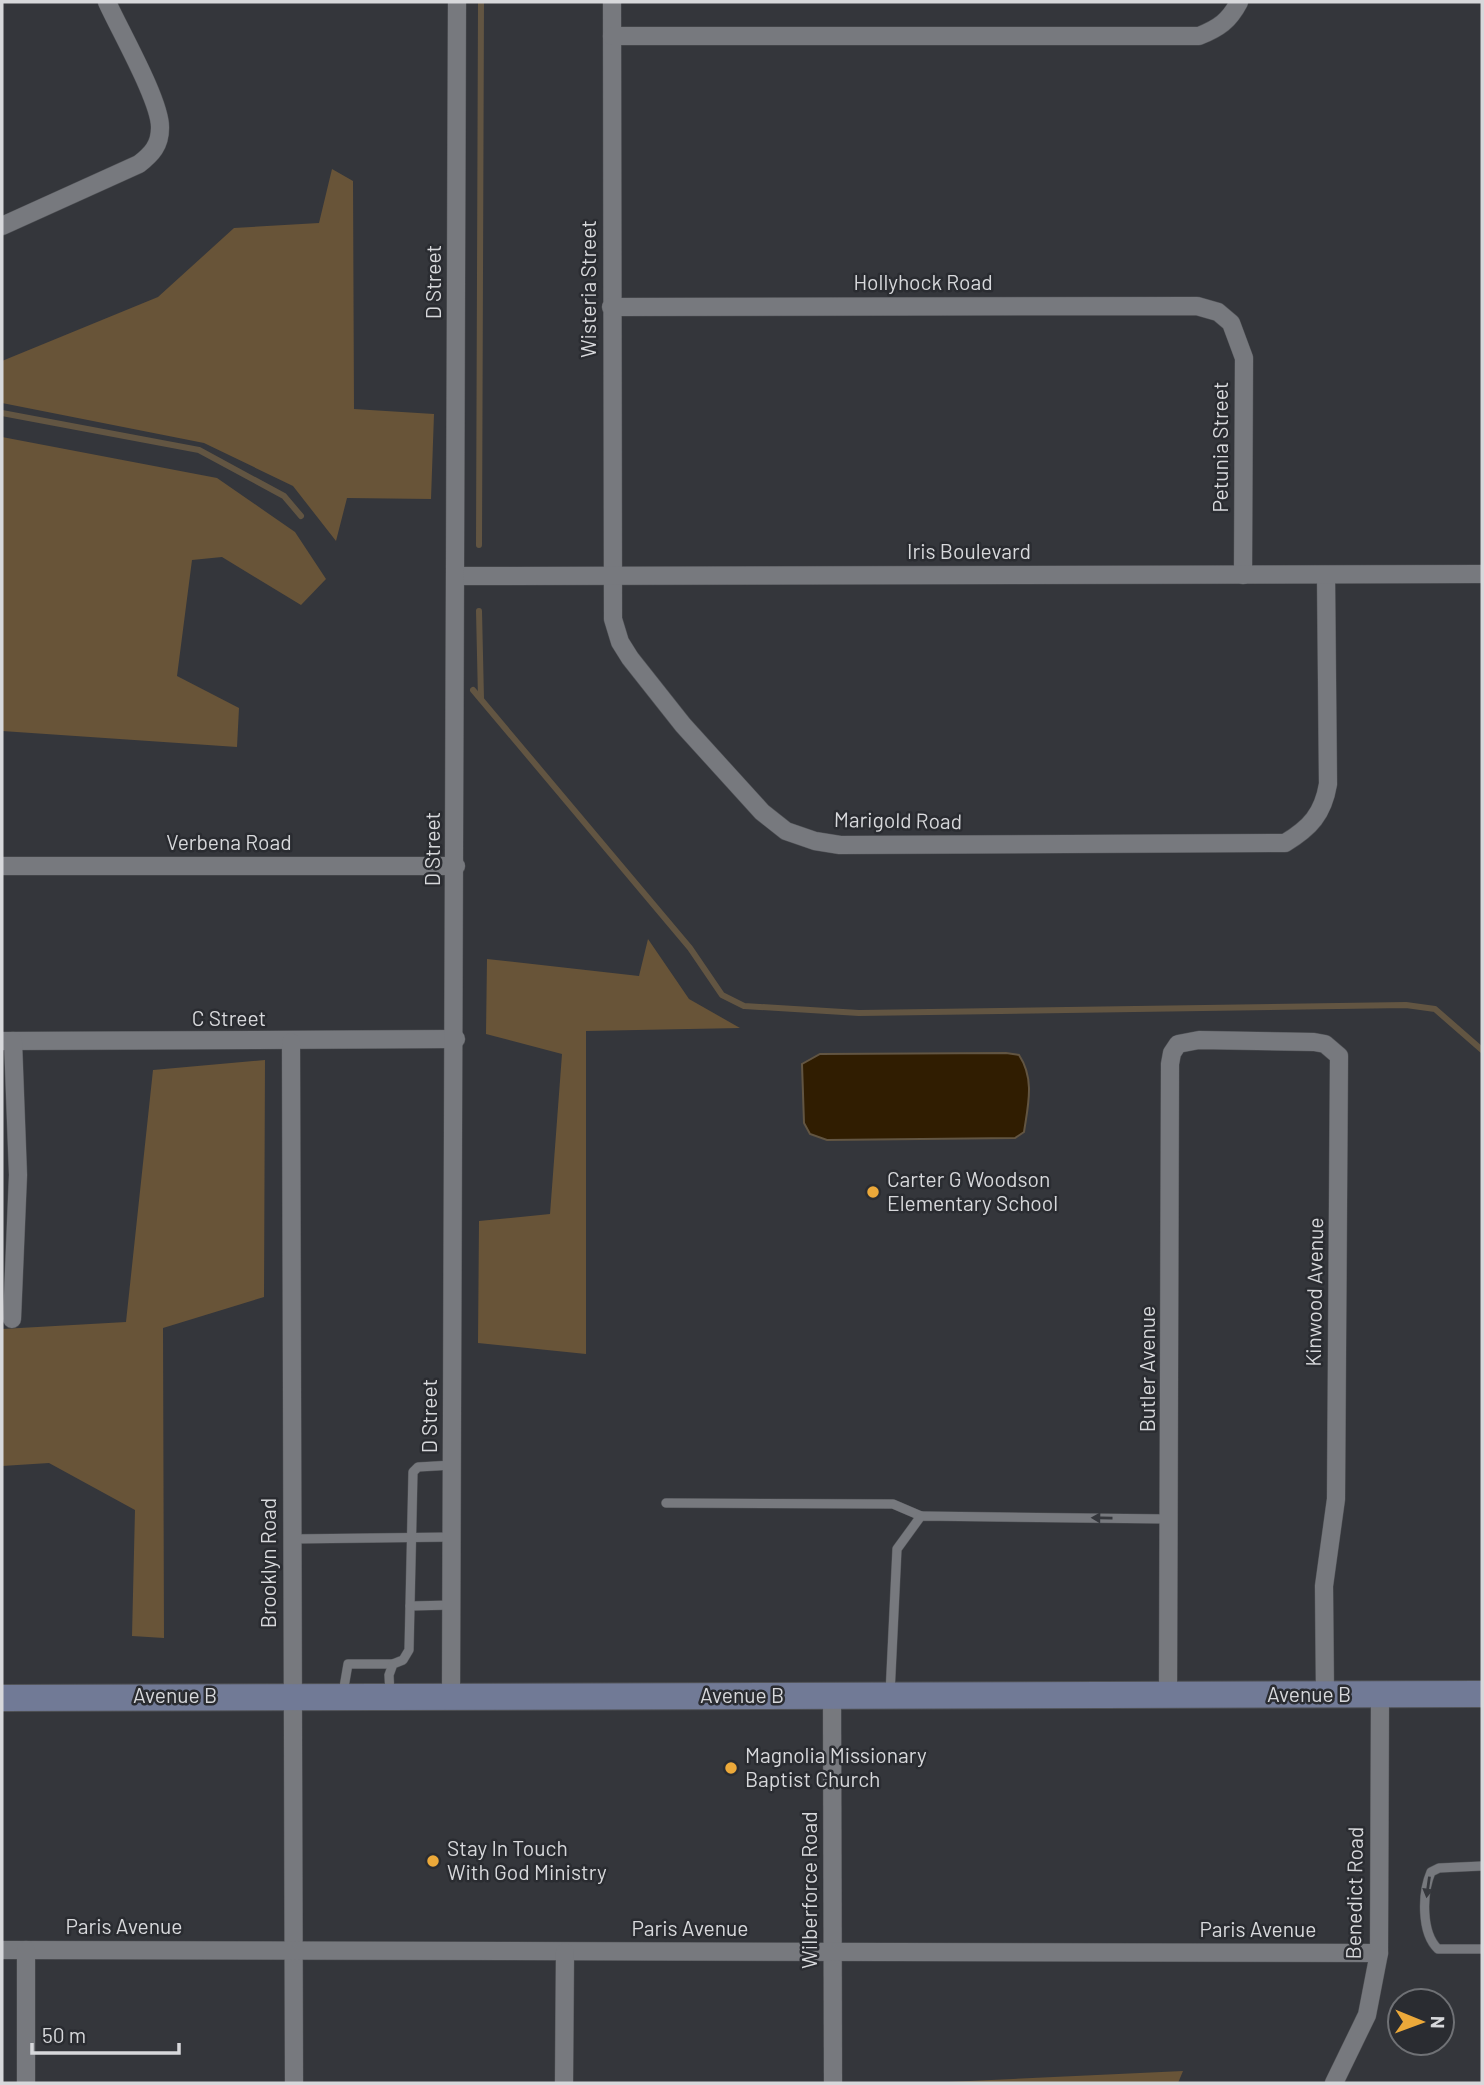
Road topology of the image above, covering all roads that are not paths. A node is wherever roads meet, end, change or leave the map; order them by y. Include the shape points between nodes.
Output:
1 (107, 2) edge
2 (457, 2) edge
3 (612, 2) edge
4 (1235, 9) edge
5 (612, 36) junction
6 (2, 226) edge
7 (611, 307) junction
8 (1231, 323) joint
9 (1482, 574) edge
10 (1243, 575) junction
11 (1326, 575) junction
12 (457, 576) junction
13 (611, 576) junction
14 (2, 866) edge
15 (456, 866) junction
16 (456, 1039) junction
17 (8, 1041) edge
18 (291, 1042) junction
19 (1178, 1044) joint
20 (12, 1319) dead end
21 (453, 1465) junction
22 (666, 1503) dead end
23 (921, 1516) junction
24 (1171, 1519) junction
25 (410, 1537) junction
26 (453, 1537) junction
27 (291, 1539) junction
28 (452, 1605) junction
29 (410, 1606) junction
30 (393, 1664) junction
31 (1380, 1694) junction
32 (1482, 1694) edge
33 (1325, 1695) junction
34 (292, 1696) junction
35 (342, 1696) junction
36 (390, 1696) junction
37 (451, 1696) junction
38 (832, 1696) junction
39 (890, 1696) junction
40 (1168, 1696) junction
41 (2, 1698) edge
42 (1482, 1866) edge
43 (1482, 1949) edge
44 (2, 1950) edge
45 (26, 1950) junction
46 (294, 1950) junction
47 (833, 1951) junction
48 (565, 1952) junction
49 (1379, 1953) junction
50 (26, 2083) edge
51 (294, 2083) edge
52 (564, 2083) edge
53 (833, 2083) edge
54 (1334, 2083) edge

1 - 6 street via 158,113 158,143 139,164
2 - 12 street, D Street
3 - 5 street, Wisteria Street
4 - 5 street via 1217,29 1199,36
5 - 7 street, Wisteria Street
7 - 8 street, Hollyhock Road via 1197,306 1218,312
7 - 13 street, Wisteria Street
8 - 10 street, Petunia Street via 1244,358
9 - 11 street, Iris Boulevard
10 - 11 street, Iris Boulevard
10 - 13 street, Iris Boulevard
11 - 13 street, Marigold Road via 1328,784 1320,814 1306,830 1284,843 840,845 786,831 683,725 620,642 613,620
12 - 13 street, Iris Boulevard
12 - 15 street, D Street
14 - 15 street, Verbena Road
15 - 16 street, D Street
16 - 18 street, C Street
16 - 21 street, D Street
17 - 18 street, C Street
17 - 20 street via 18,1175
18 - 27 street, Brooklyn Road
19 - 24 street, Butler Avenue via 1170,1064
19 - 33 street, Kinwood Avenue via 1199,1040 1314,1042 1325,1044 1339,1056 1336,1499 1324,1586
21 - 25 lane via 418,1467 413,1472
21 - 26 street, D Street
22 - 23 lane via 893,1504
24 -> 23 lane
23 - 39 lane via 897,1549
24 - 40 street, Butler Avenue
25 - 26 lane
25 - 27 lane
25 - 29 lane
26 - 28 street, D Street
27 - 34 street, Brooklyn Road
28 - 29 lane
28 - 37 street, D Street
29 - 30 lane via 410,1650
30 - 35 lane via 348,1664
30 - 36 lane
31 - 32 main road, Avenue B
31 - 33 main road, Avenue B
31 - 49 street, Benedict Road
33 - 40 main road, Avenue B
34 - 35 main road, Avenue B
34 - 41 main road, Avenue B
34 - 46 street, Brooklyn Road
35 - 36 main road, Avenue B
36 - 37 main road, Avenue B
37 - 38 main road, Avenue B
38 - 39 main road, Avenue B
38 - 47 street, Wilberforce Road
39 - 40 main road, Avenue B
42 -> 43 lane via 1438,1868 1426,1884 1431,1942 1438,1949
44 - 45 street, Paris Avenue
45 - 46 street, Paris Avenue
45 - 50 street
46 - 48 street, Paris Avenue
46 - 51 street, Brooklyn Road
47 - 48 street, Paris Avenue
47 - 49 street, Paris Avenue
47 - 53 street, Wilberforce Road
48 - 52 street
49 - 54 street, Benedict Road via 1367,2015

